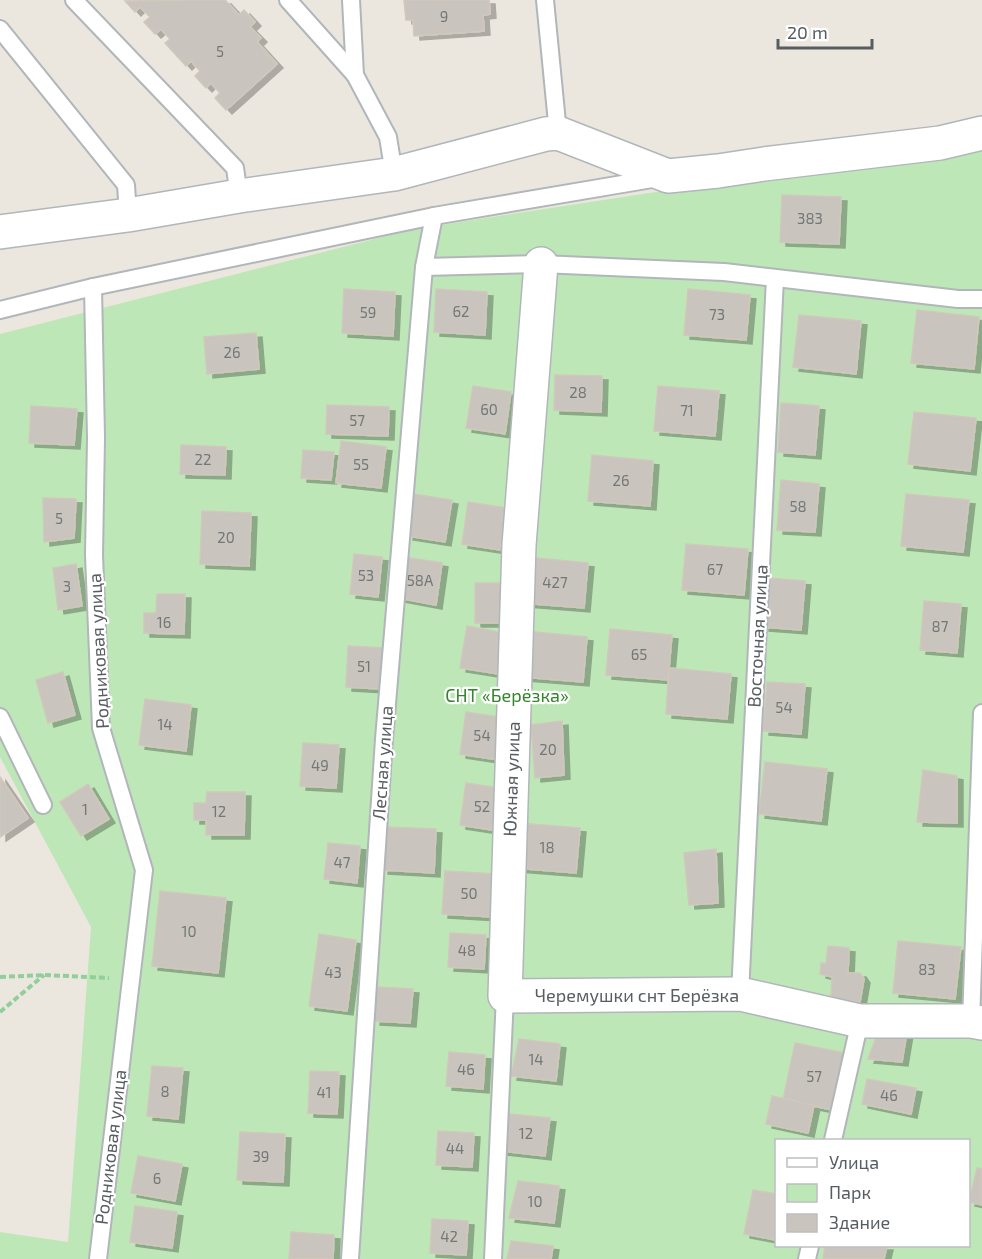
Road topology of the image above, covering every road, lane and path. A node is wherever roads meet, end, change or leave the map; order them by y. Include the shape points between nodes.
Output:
1 (74, 0) edge
2 (288, 0) edge
3 (351, 0) edge
4 (545, 0) edge
5 (0, 29) edge
6 (354, 75) junction
7 (558, 133) junction
8 (982, 133) edge
9 (394, 174) junction
10 (668, 176) junction
11 (239, 196) junction
12 (128, 214) junction
13 (434, 216) junction
14 (0, 232) edge
15 (541, 264) junction
16 (424, 267) junction
17 (775, 278) junction
18 (93, 286) junction
19 (982, 299) edge
20 (0, 310) edge
21 (982, 713) edge
22 (0, 717) edge
23 (43, 805) dead end
24 (45, 975) junction
25 (0, 977) edge
26 (131, 980) junction
27 (740, 994) junction
28 (505, 996) junction
29 (0, 1012) edge
30 (860, 1021) junction
31 (976, 1022) edge
32 (833, 1139) edge
33 (98, 1259) edge
34 (350, 1259) edge
35 (493, 1259) edge

1 - 11 lane via 235,168
2 - 6 lane
3 - 6 lane
4 - 7 lane
5 - 12 lane via 126,185
6 - 9 lane via 388,137
7 - 9 street
7 - 10 street
8 - 10 street via 940,143
9 - 11 street
10 - 13 lane
11 - 12 street
12 - 14 street
13 - 16 lane, Лесная улица
13 - 18 lane
15 - 16 lane
15 - 17 lane
15 - 28 street, Южная улица via 519,544
16 - 34 lane, Лесная улица via 383,750
17 - 19 lane
17 - 27 lane, Восточная улица
18 - 20 lane
18 - 26 lane, Родниковая улица via 94,555 101,728 144,870
21 - 31 lane
22 - 23 lane
24 - 25 path
24 - 26 path
24 - 29 path
26 - 33 lane, Родниковая улица
27 - 28 street, Черемушки снт Берёзка
27 - 30 street, Черемушки снт Берёзка
28 - 35 lane, Южная улица
30 - 31 street, Черемушки снт Берёзка
30 - 32 lane

